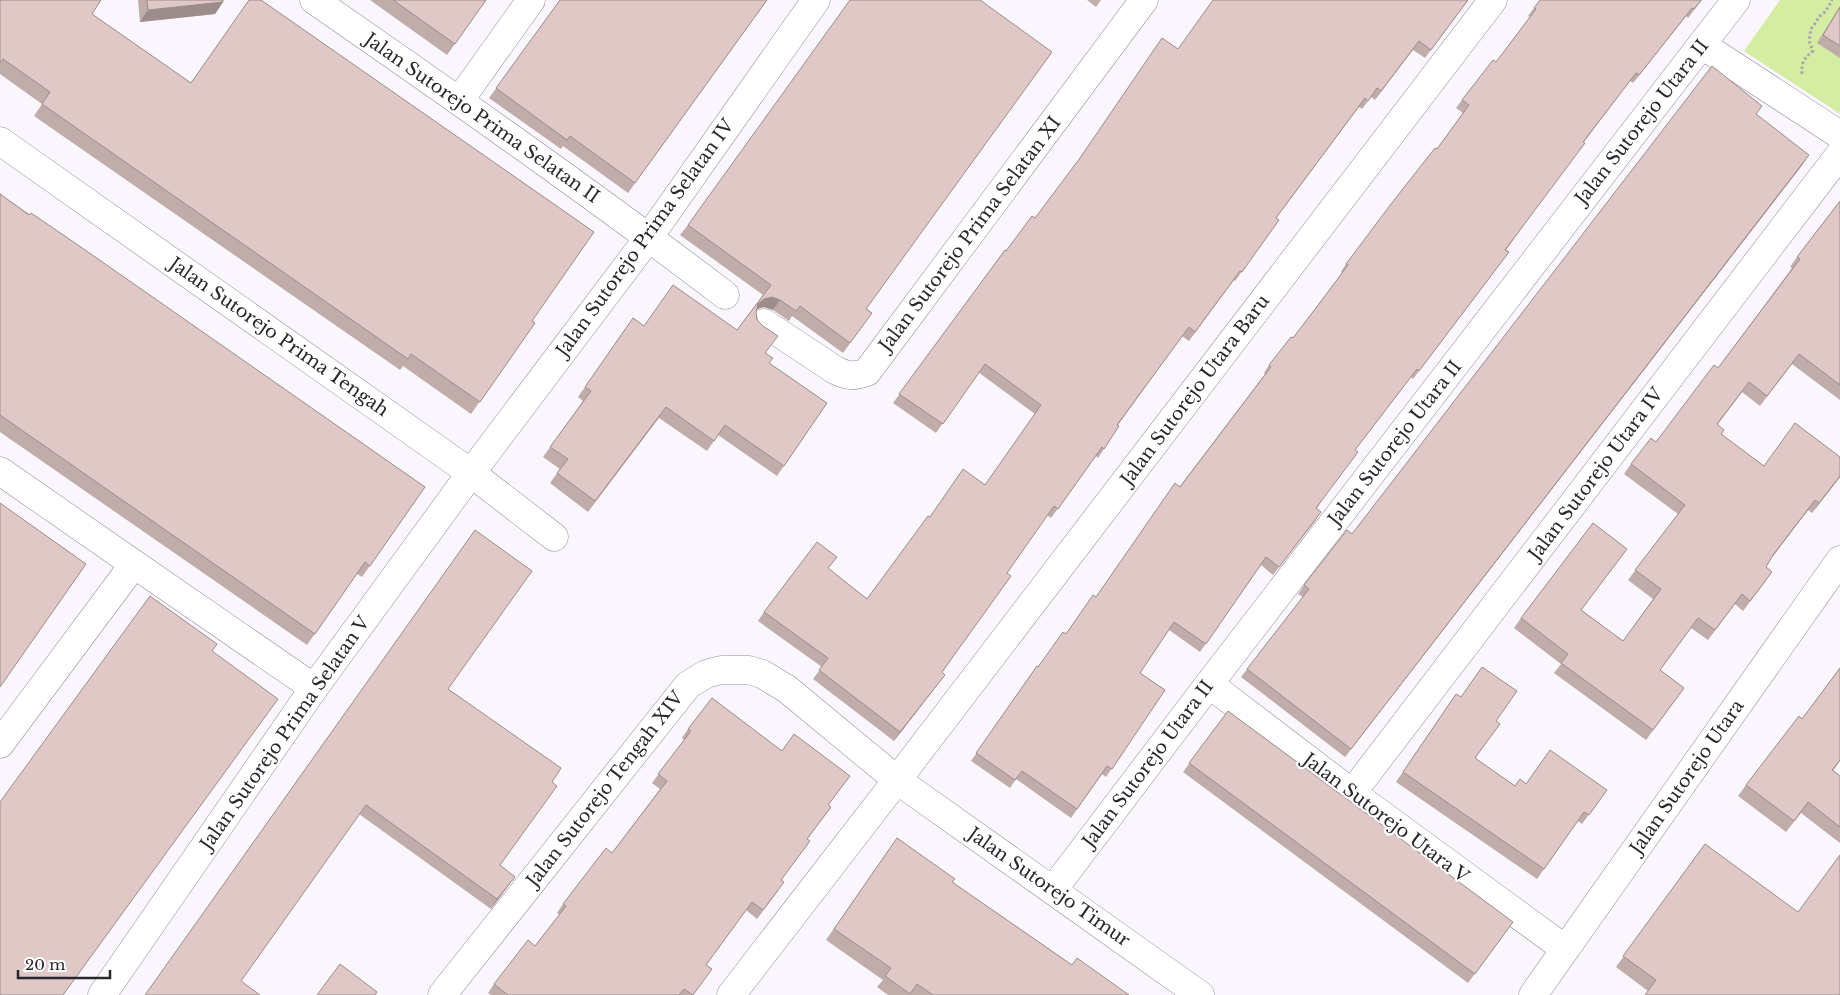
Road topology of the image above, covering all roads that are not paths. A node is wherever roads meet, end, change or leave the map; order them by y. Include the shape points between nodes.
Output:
1 (314, 0) edge
2 (531, 0) edge
3 (816, 0) edge
4 (1144, 0) edge
5 (1493, 0) edge
6 (1736, 0) edge
7 (1702, 45) junction
8 (459, 101) junction
9 (1840, 135) edge
10 (0, 141) edge
11 (1840, 154) edge
12 (649, 237) junction
13 (725, 295) dead end
14 (764, 323) dead end
15 (0, 471) edge
16 (471, 473) junction
17 (554, 537) dead end
18 (1840, 560) edge
19 (134, 564) junction
20 (1209, 684) junction
21 (314, 688) junction
22 (0, 744) edge
23 (898, 780) junction
24 (1352, 793) junction
25 (1054, 887) dead end
26 (1566, 949) junction
27 (740, 992) edge
28 (102, 995) edge
29 (442, 995) edge
30 (1200, 995) edge
31 (1533, 995) edge

1 - 8 street, Jalan Sutorejo Prima Selatan II
2 - 8 street
3 - 12 street, Jalan Sutorejo Prima Selatan IV
4 - 14 street, Jalan Sutorejo Prima Selatan XI via 867,372 848,376 835,370
5 - 23 street, Jalan Sutorejo Utara Baru
6 - 7 street, Jalan Sutorejo Utara II
7 - 9 street
7 - 20 street, Jalan Sutorejo Utara II
8 - 12 street, Jalan Sutorejo Prima Selatan II
10 - 16 street, Jalan Sutorejo Prima Tengah
11 - 24 street, Jalan Sutorejo Utara IV
12 - 13 street
12 - 16 street, Jalan Sutorejo Prima Selatan IV
15 - 19 street
16 - 17 street, Jalan Sutorejo Prima Tengah
16 - 21 street, Jalan Sutorejo Prima Selatan V
18 - 26 street, Jalan Sutorejo Utara
19 - 21 street
19 - 22 street
20 - 24 street, Jalan Sutorejo Utara V
20 - 25 street, Jalan Sutorejo Utara II
21 - 28 street, Jalan Sutorejo Prima Selatan V
23 - 27 street, Jalan Sutorejo Utara Baru
23 - 29 street, Jalan Sutorejo Tengah XIV via 787,689 762,674 732,668 706,674 688,685
23 - 30 street, Jalan Sutorejo Timur
24 - 26 street, Jalan Sutorejo Utara V
26 - 31 street, Jalan Sutorejo Utara

